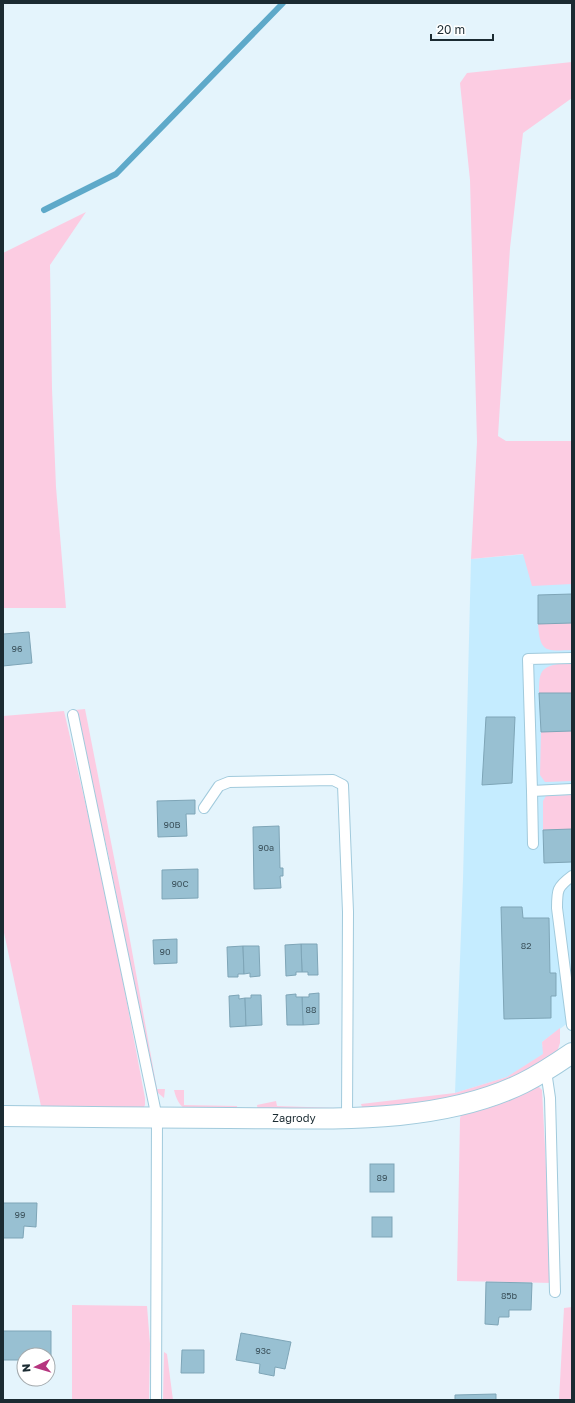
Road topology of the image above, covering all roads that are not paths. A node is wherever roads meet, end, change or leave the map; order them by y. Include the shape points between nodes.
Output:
1 (572, 658) edge
2 (73, 715) dead end
3 (572, 789) edge
4 (532, 791) junction
5 (204, 808) dead end
6 (533, 844) dead end
7 (572, 876) edge
8 (572, 1025) edge
9 (572, 1053) edge
10 (546, 1071) junction
11 (3, 1116) edge
12 (157, 1118) junction
13 (347, 1118) junction
14 (556, 1292) dead end
15 (156, 1400) edge

1 - 4 lane via 528,659
2 - 12 lane
3 - 4 lane
4 - 6 lane
5 - 13 lane via 219,786 229,782 333,780 343,785 348,912
7 - 8 lane via 561,884 557,895
9 - 10 street, Zagrody
10 - 13 street, Zagrody via 496,1094 452,1106 408,1114
10 - 14 lane via 550,1098
11 - 12 street, Zagrody
12 - 13 street, Zagrody
12 - 15 lane

